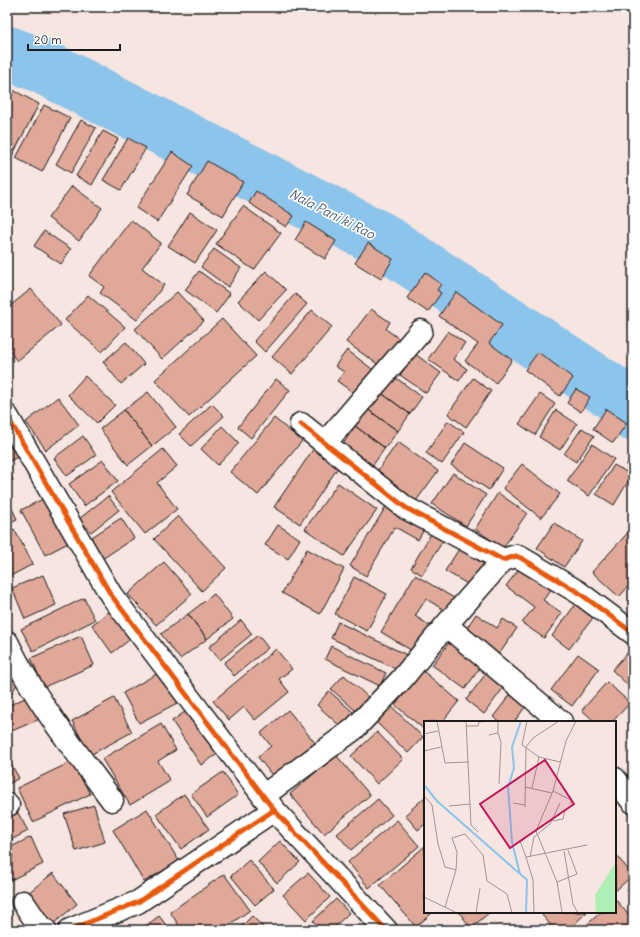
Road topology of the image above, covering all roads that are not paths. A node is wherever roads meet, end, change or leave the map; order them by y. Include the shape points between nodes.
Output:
1 (421, 331) dead end
2 (7, 416) edge
3 (301, 424) dead end
4 (326, 443) junction
5 (503, 560) junction
6 (446, 625) junction
7 (633, 633) edge
8 (7, 642) edge
9 (560, 721) edge
10 (616, 780) edge
11 (112, 800) dead end
12 (633, 802) edge
13 (269, 803) junction
14 (23, 902) dead end
15 (45, 930) edge
16 (70, 930) edge
17 (386, 930) edge

1 - 4 street
2 - 13 street via 111,595
3 - 4 street
4 - 5 street via 406,508
5 - 6 street
5 - 7 street via 516,556 521,558 578,592
6 - 9 street
6 - 13 street via 401,680 354,729
8 - 11 street via 20,670 56,725
10 - 12 street
13 - 16 street via 138,902
13 - 17 street
14 - 15 street via 40,927

